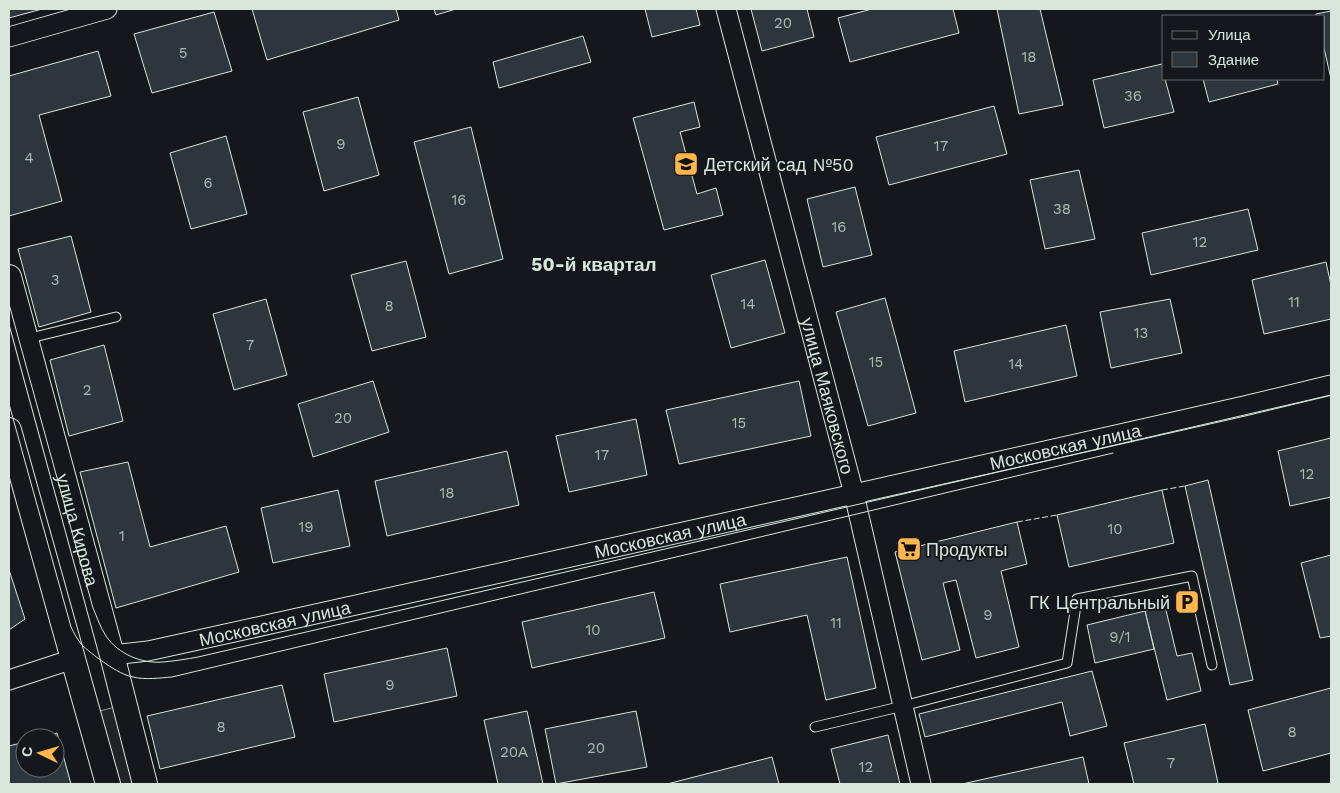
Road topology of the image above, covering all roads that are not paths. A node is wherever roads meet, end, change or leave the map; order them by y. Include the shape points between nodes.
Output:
1 (107, 9) edge
2 (726, 9) edge
3 (9, 37) edge
4 (9, 277) edge
5 (116, 316) dead end
6 (26, 340) junction
7 (1331, 385) edge
8 (9, 430) edge
9 (854, 494) junction
10 (112, 656) junction
11 (73, 659) junction
12 (1212, 665) dead end
13 (9, 680) edge
14 (903, 706) junction
15 (815, 727) dead end
16 (108, 784) edge
17 (145, 784) edge
18 (921, 784) edge

1 - 3 street
2 - 9 street, улица Маяковского
4 - 6 street, улица Кирова
5 - 6 lane
6 - 10 street, улица Кирова
7 - 9 street, Московская улица
8 - 11 street
9 - 10 street, Московская улица via 173,646
9 - 14 street, улица Маяковского
10 - 11 street, Московская улица
10 - 17 street, улица Кирова
11 - 13 street, Московская улица
11 - 16 street
12 - 14 lane via 1192,576 1077,599 1067,663
14 - 15 lane
14 - 18 street, улица Маяковского

